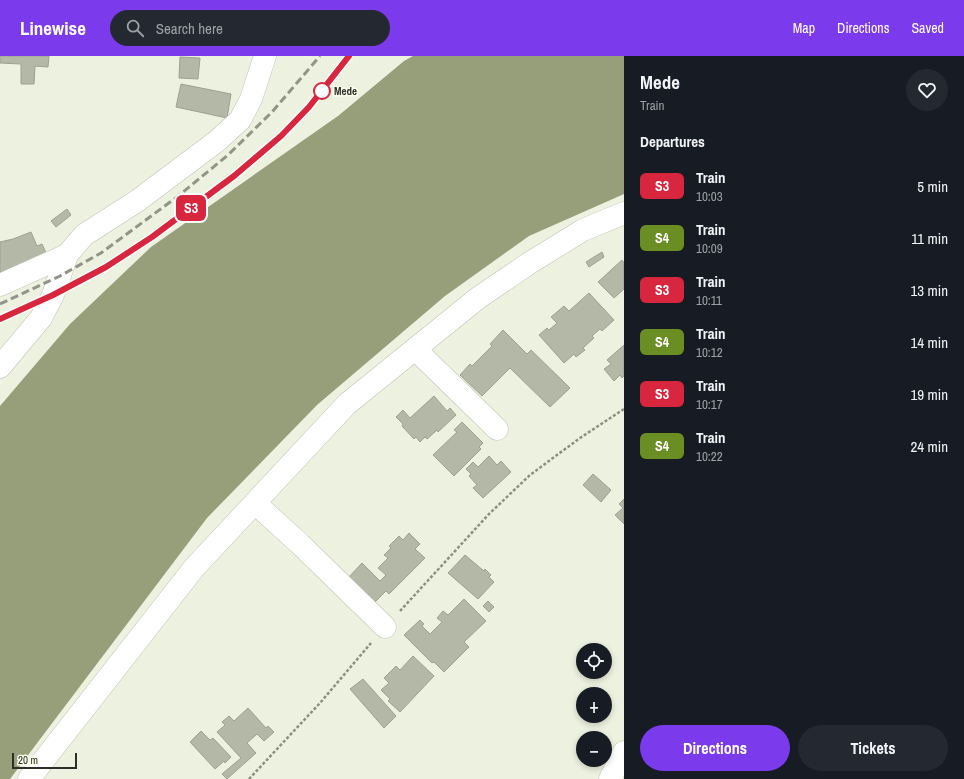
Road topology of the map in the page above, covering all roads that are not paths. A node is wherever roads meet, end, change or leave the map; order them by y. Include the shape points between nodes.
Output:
1 (265, 56) edge
2 (624, 213) edge
3 (67, 255) junction
4 (0, 285) edge
5 (415, 349) junction
6 (0, 367) edge
7 (498, 429) dead end
8 (255, 503) junction
9 (385, 627) road end
10 (624, 752) edge
11 (29, 779) edge
12 (610, 779) edge

1 - 3 street via 251,99 240,120 218,141 137,201 84,236
2 - 5 street via 583,230 531,262 478,298
3 - 4 street
3 - 6 street via 53,295 41,318
5 - 7 street
5 - 8 street via 347,404
8 - 9 street
8 - 11 street via 194,568
10 - 12 street

